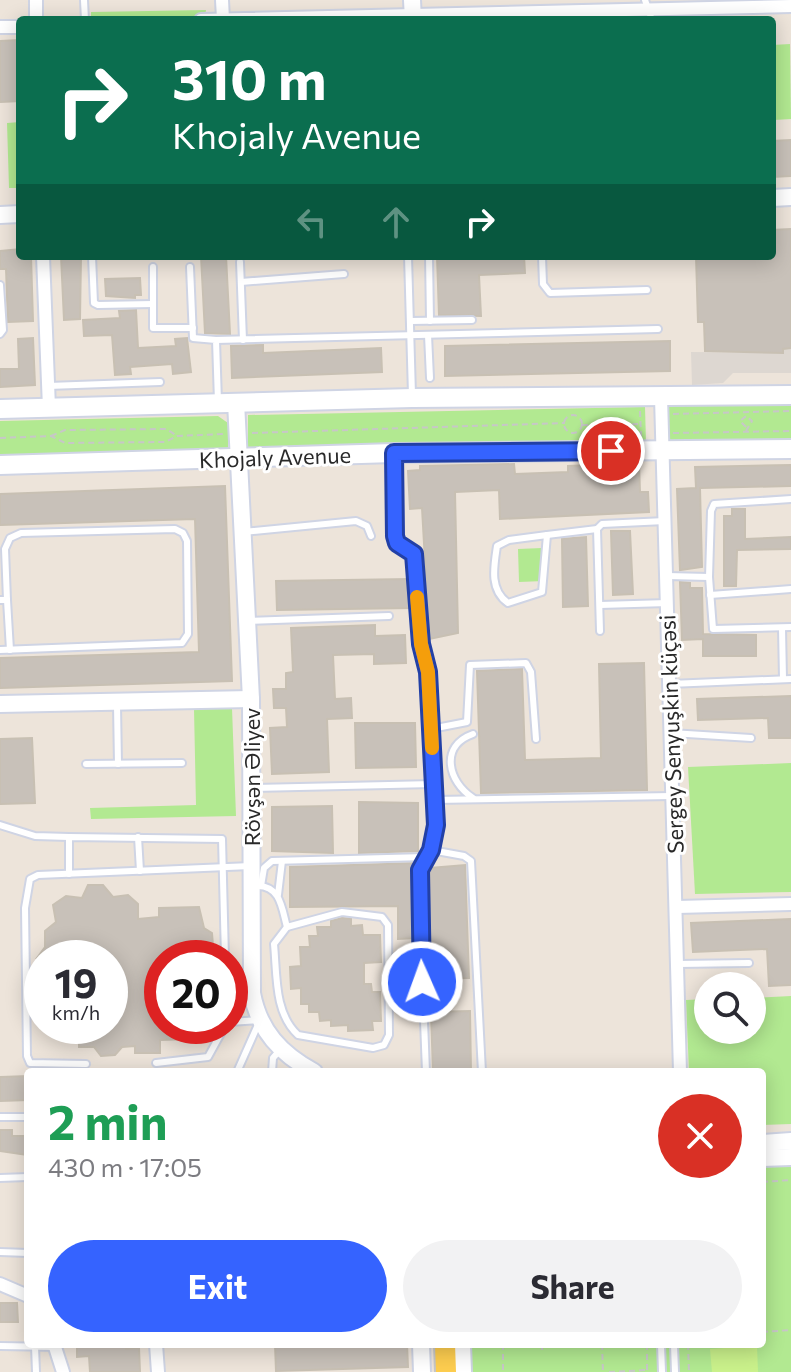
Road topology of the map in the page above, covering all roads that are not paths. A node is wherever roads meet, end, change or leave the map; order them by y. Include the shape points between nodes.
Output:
1 (791, 6) edge
2 (413, 11) edge
3 (650, 11) edge
4 (725, 14) edge
5 (320, 16) edge
6 (547, 16) edge
7 (43, 260) edge
8 (92, 260) edge
9 (408, 260) edge
10 (429, 260) edge
11 (542, 260) edge
12 (240, 262) dead end
13 (153, 267) dead end
14 (190, 267) dead end
15 (344, 274) dead end
16 (241, 282) junction
17 (0, 285) edge
18 (647, 290) dead end
19 (153, 304) junction
20 (472, 320) dead end
21 (411, 321) junction
22 (430, 321) junction
23 (193, 328) junction
24 (658, 329) dead end
25 (0, 334) edge
26 (410, 335) junction
27 (428, 335) junction
28 (216, 340) junction
29 (243, 340) junction
30 (411, 349) junction
31 (429, 350) junction
32 (430, 378) dead end
33 (160, 382) dead end
34 (48, 386) junction
35 (791, 395) edge
36 (661, 397) junction
37 (412, 398) junction
38 (227, 403) junction
39 (49, 408) junction
40 (0, 409) edge
41 (791, 449) edge
42 (663, 450) junction
43 (394, 453) junction
44 (239, 458) junction
45 (0, 465) edge
46 (791, 499) edge
47 (666, 521) junction
48 (597, 529) junction
49 (243, 532) junction
50 (547, 535) junction
51 (371, 536) dead end
52 (667, 576) junction
53 (709, 577) junction
54 (791, 589) edge
55 (710, 595) junction
56 (3, 600) edge
57 (668, 603) junction
58 (600, 605) junction
59 (389, 616) dead end
60 (247, 621) junction
61 (791, 627) edge
62 (782, 628) junction
63 (600, 631) dead end
64 (0, 650) edge
65 (10, 650) junction
66 (787, 679) edge
67 (670, 684) junction
68 (251, 699) junction
69 (117, 701) junction
70 (0, 704) edge
71 (431, 729) junction
72 (671, 733) junction
73 (473, 734) dead end
74 (751, 738) dead end
75 (536, 739) dead end
76 (182, 763) dead end
77 (86, 764) dead end
78 (118, 764) junction
79 (434, 784) junction
80 (252, 788) junction
81 (672, 796) junction
82 (473, 798) junction
83 (435, 800) junction
84 (0, 825) edge
85 (69, 837) junction
86 (138, 837) junction
87 (431, 850) junction
88 (426, 857) junction
89 (282, 861) junction
90 (251, 866) junction
91 (222, 867) junction
92 (140, 871) junction
93 (69, 874) junction
94 (256, 886) junction
95 (278, 895) junction
96 (791, 904) edge
97 (677, 907) junction
98 (287, 927) junction
99 (224, 940) edge
100 (274, 944) junction
101 (253, 945) junction
102 (749, 963) dead end
103 (678, 964) junction
104 (252, 993) junction
105 (248, 994) edge
106 (260, 1020) junction
107 (248, 1021) edge
108 (215, 1044) edge
109 (280, 1050) junction
110 (156, 1063) dead end
111 (86, 1064) dead end
112 (239, 1068) edge
113 (272, 1068) edge
114 (308, 1068) edge
115 (426, 1068) edge
116 (482, 1068) edge
117 (680, 1068) edge
118 (0, 1117) edge
119 (24, 1117) edge
120 (791, 1141) edge
121 (766, 1143) edge
122 (791, 1157) edge
123 (766, 1158) edge
124 (24, 1177) edge
125 (0, 1178) edge
126 (0, 1252) edge
127 (24, 1253) edge
128 (0, 1284) edge
129 (7, 1292) edge
130 (0, 1346) edge
131 (24, 1346) edge
132 (35, 1348) edge
133 (56, 1348) edge
134 (156, 1348) edge
135 (421, 1348) edge
136 (445, 1348) edge
137 (462, 1348) edge
138 (661, 1348) edge
139 (674, 1348) edge
140 (36, 1372) edge
141 (63, 1372) edge
142 (158, 1372) edge
143 (422, 1372) edge
144 (446, 1372) edge
145 (463, 1372) edge
146 (662, 1372) edge
147 (675, 1372) edge

1 - 4 street
2 - 5 street
2 - 6 street
3 - 4 street
3 - 6 street
7 - 34 street
8 - 19 lane via 94,303
9 - 21 lane
10 - 22 lane
11 - 18 lane via 543,284 550,293
12 - 16 lane
13 - 19 lane
14 - 23 lane
15 - 16 lane
16 - 29 lane
17 - 25 lane
19 - 23 lane via 153,328
20 - 22 lane
21 - 22 lane
21 - 26 lane
23 - 28 lane via 196,340
24 - 27 lane
26 - 27 lane
26 - 29 lane
26 - 30 lane
27 - 31 lane
28 - 29 lane
28 - 38 lane
30 - 31 lane
30 - 37 lane
31 - 32 lane
33 - 34 lane
34 - 39 street
35 - 36 main road
36 - 37 main road
36 - 42 street, Sergey Senyuşkin küçəsi
37 - 38 main road
38 - 39 main road
38 - 44 street, Rövşən Əliyev
39 - 40 main road
41 - 42 main road, Khojaly Avenue
42 - 43 main road, Khojaly Avenue
42 - 47 street, Sergey Senyuşkin küçəsi
43 - 44 main road, Khojaly Avenue
43 - 71 lane via 395,536 414,554
44 - 45 main road, Khojaly Avenue
44 - 49 street, Rövşən Əliyev
46 - 53 lane via 714,504
47 - 48 lane via 602,524
47 - 52 street, Sergey Senyuşkin küçəsi
48 - 50 lane
48 - 58 lane
49 - 51 lane via 356,521 367,526
49 - 60 street, Rövşən Əliyev
50 - 50 lane via 497,546 496,588 508,603 542,592
52 - 53 lane
52 - 57 street, Sergey Senyuşkin küçəsi
53 - 55 lane
54 - 55 lane
55 - 62 lane via 713,629
56 - 65 lane
56 - 65 lane via 5,549 10,538 21,533 175,529 187,541 188,634 182,643
57 - 58 lane
57 - 67 street, Sergey Senyuşkin küçəsi
58 - 63 lane
59 - 60 lane
60 - 68 street, Rövşən Əliyev
61 - 62 lane
62 - 66 lane
64 - 65 lane
66 - 67 lane
67 - 72 street, Sergey Senyuşkin küçəsi
68 - 69 street
68 - 80 street, Rövşən Əliyev
69 - 70 street
69 - 78 lane
71 - 75 lane via 467,722 470,665 526,663
71 - 79 lane
72 - 74 lane
72 - 81 street, Sergey Senyuşkin küçəsi
73 - 82 lane via 462,738 449,759 451,778
76 - 78 lane
77 - 78 lane
79 - 80 lane
79 - 83 lane
80 - 90 street, Rövşən Əliyev
81 - 82 lane
81 - 97 street, Sergey Senyuşkin küçəsi
82 - 83 lane
83 - 87 lane
84 - 85 lane via 35,836
85 - 86 lane
85 - 93 lane
86 - 91 lane via 222,839
86 - 92 lane
87 - 88 lane
87 - 116 lane via 471,861
88 - 89 lane
88 - 115 lane via 419,892
89 - 94 lane via 267,864
89 - 95 lane
90 - 91 lane
90 - 94 street, Rövşən Əliyev
91 - 92 lane
91 - 99 lane
92 - 93 lane
93 - 111 lane via 38,875 26,889 27,1056 40,1066
94 - 95 lane
94 - 101 street, Rövşən Əliyev
95 - 98 lane
96 - 97 street
97 - 103 street, Sergey Senyuşkin küçəsi
98 - 100 lane
98 - 100 lane via 342,912 382,917 388,925 389,1035 384,1045 373,1048 298,1035 280,1004
100 - 101 lane
101 - 104 street, Rövşən Əliyev
102 - 103 lane
103 - 117 street, Sergey Senyuşkin küçəsi
104 - 105 lane
104 - 106 street, Rövşən Əliyev
106 - 107 lane
106 - 109 street, Rövşən Əliyev
106 - 112 lane
108 - 110 lane via 208,1057
109 - 113 lane
109 - 114 street, Rövşən Əliyev
118 - 119 lane
120 - 121 street
122 - 123 street
124 - 125 lane
126 - 127 lane
128 - 129 street
130 - 131 lane
132 - 140 lane
133 - 141 street
134 - 142 street
135 - 143 street
136 - 144 main road
137 - 145 street
138 - 146 lane
139 - 147 lane

